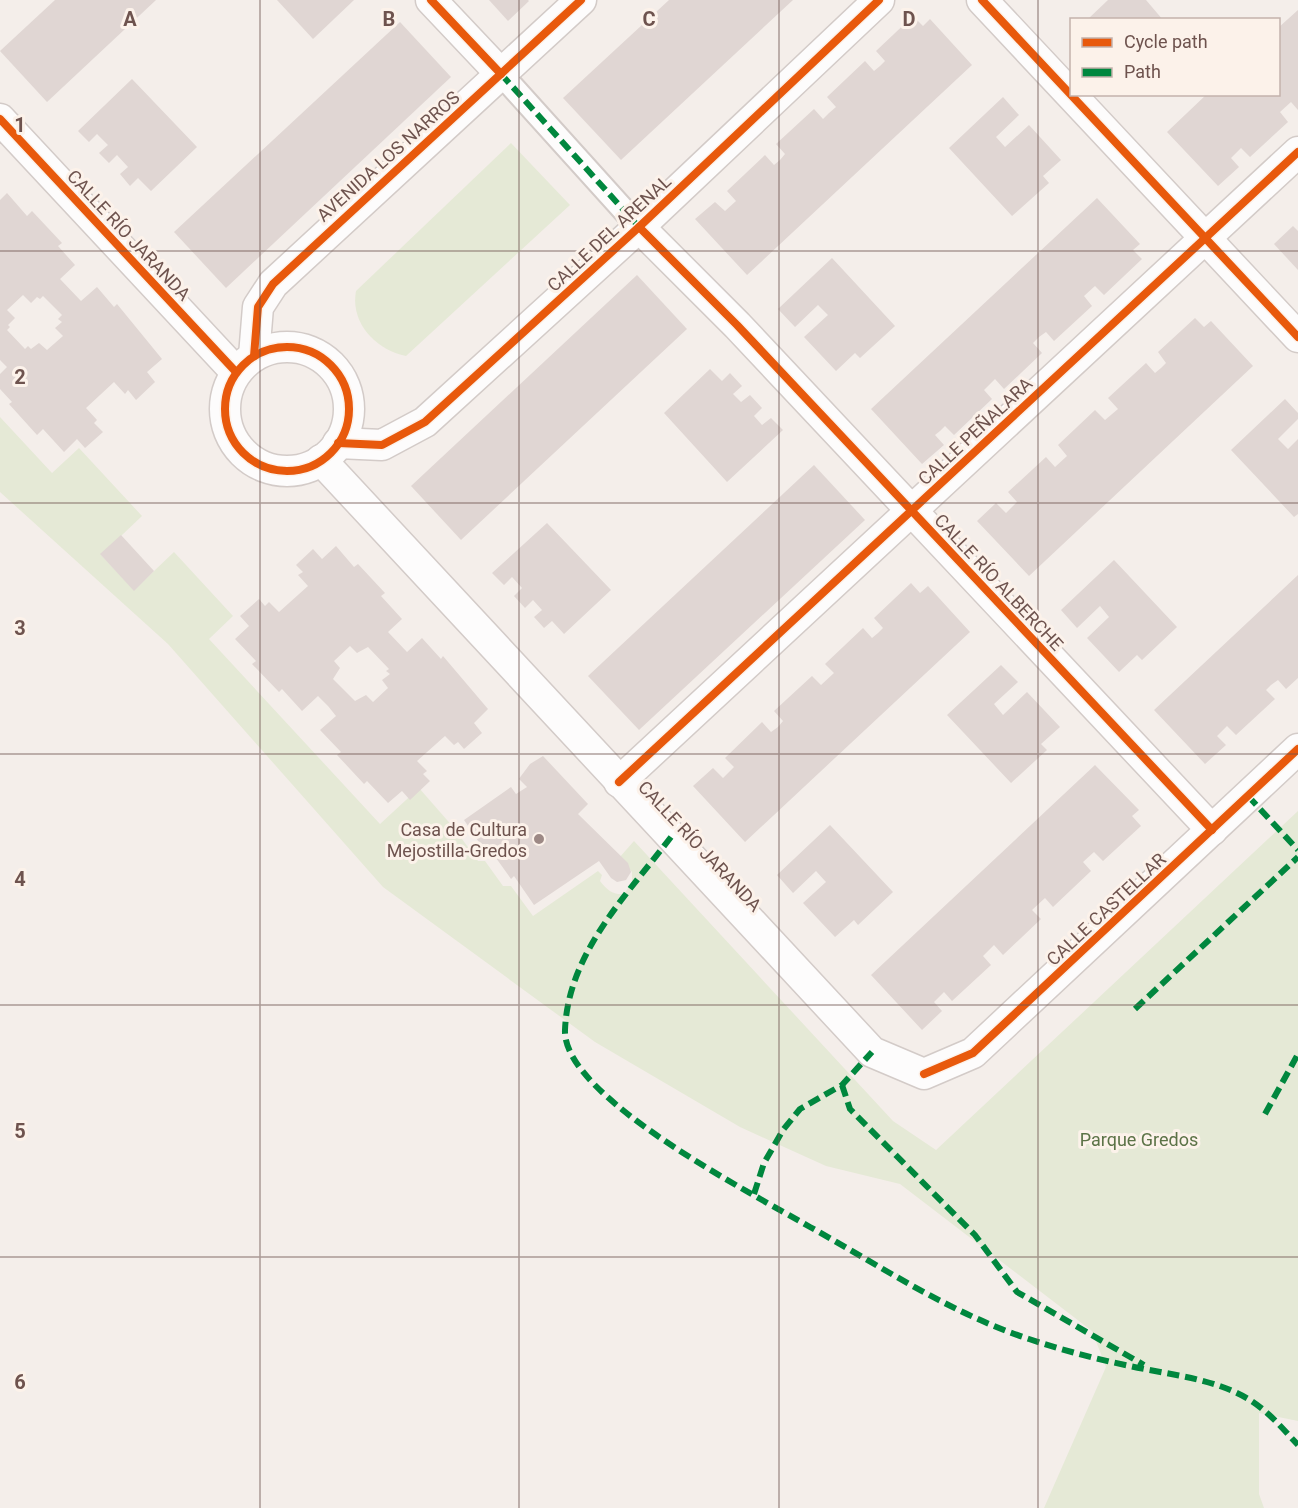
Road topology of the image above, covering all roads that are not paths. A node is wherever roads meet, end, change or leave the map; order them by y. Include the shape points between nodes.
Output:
1 (431, 0) edge
2 (580, 0) edge
3 (879, 0) edge
4 (982, 0) edge
5 (501, 74) junction
6 (1070, 94) edge
7 (1072, 96) edge
8 (0, 119) edge
9 (1298, 152) edge
10 (639, 227) junction
11 (1206, 238) junction
12 (1298, 337) edge
13 (245, 364) junction
14 (330, 452) junction
15 (911, 511) junction
16 (1298, 749) edge
17 (619, 782) junction
18 (1212, 830) junction
19 (924, 1074) joint

1 - 5 street, CALLE RÍO ALBERCHE
2 - 5 street, AVENIDA LOS NARROS
3 - 10 street, CALLE DEL ARENAL
4 - 6 street
5 - 10 street, CALLE RÍO ALBERCHE
5 - 13 street, AVENIDA LOS NARROS via 273,284 258,307
7 - 11 street
8 - 13 street, CALLE RÍO JARANDA
9 - 11 street, CALLE PEÑALARA
10 - 14 street, CALLE DEL ARENAL via 425,423 382,445
10 - 15 street, CALLE RÍO ALBERCHE
11 - 12 street
11 - 15 street, CALLE PEÑALARA
13 - 14 street via 265,350 289,346 312,352 331,366 344,386 349,409 348,421
13 - 14 street via 227,391 225,413 230,434 242,452 259,465 280,471 302,469
14 - 17 street, CALLE RÍO JARANDA
15 - 17 street, CALLE PEÑALARA
15 - 18 street, CALLE RÍO ALBERCHE
16 - 18 street, CALLE CASTELLAR
17 - 19 street, CALLE RÍO JARANDA via 872,1052
18 - 19 street, CALLE CASTELLAR via 973,1053

